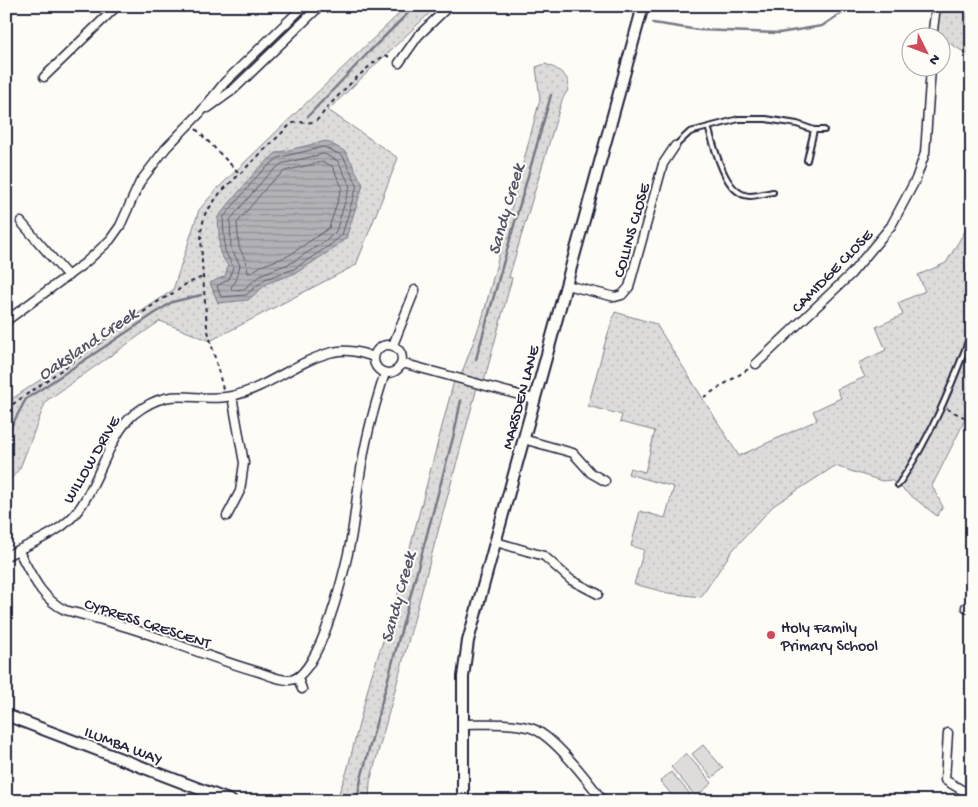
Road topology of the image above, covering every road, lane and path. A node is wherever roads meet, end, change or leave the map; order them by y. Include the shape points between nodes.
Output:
1 (117, 6) edge
2 (304, 6) edge
3 (320, 6) edge
4 (449, 6) edge
5 (628, 6) edge
6 (936, 6) edge
7 (968, 6) edge
8 (643, 8) edge
9 (972, 8) edge
10 (933, 28) edge
11 (399, 63) joint
12 (44, 77) dead end
13 (930, 78) edge
14 (200, 113) junction
15 (190, 123) junction
16 (708, 127) junction
17 (814, 130) junction
18 (824, 130) dead end
19 (675, 146) joint
20 (807, 160) dead end
21 (240, 174) junction
22 (773, 192) dead end
23 (21, 222) dead end
24 (68, 276) junction
25 (203, 277) junction
26 (566, 285) junction
27 (415, 290) dead end
28 (6, 321) edge
29 (972, 331) edge
30 (393, 345) junction
31 (374, 357) junction
32 (402, 363) junction
33 (756, 364) joint
34 (385, 373) junction
35 (228, 396) junction
36 (704, 397) dead end
37 (534, 399) junction
38 (942, 407) junction
39 (6, 409) edge
40 (972, 421) edge
41 (523, 439) junction
42 (605, 481) dead end
43 (898, 485) dead end
44 (227, 516) dead end
45 (496, 542) junction
46 (18, 550) junction
47 (6, 556) edge
48 (598, 594) dead end
49 (298, 678) junction
50 (302, 689) dead end
51 (6, 715) edge
52 (462, 724) junction
53 (948, 733) dead end
54 (972, 796) edge
55 (231, 801) edge
56 (463, 801) edge
57 (603, 801) edge

1 - 12 street
2 - 14 street via 225,82
3 - 14 street via 232,90
4 - 11 street via 418,36
5 - 8 street
6 - 10 street
7 - 9 path
8 - 26 main road, MARSDEN LANE
11 - 21 path via 388,55 375,61 317,120 291,124
13 - 33 street, CAMIDGE CLOSE via 925,154 916,179 891,226 851,274
14 - 15 street
15 - 21 path
15 - 24 street via 152,164 110,240
16 - 17 lane via 739,119 766,119
16 - 19 lane via 690,132
16 - 22 lane via 728,183 736,191 749,196
17 - 18 lane
17 - 20 lane
19 - 26 street, COLLINS CLOSE via 663,164 629,287 615,297
21 - 25 path via 205,214 201,231
23 - 24 street
24 - 28 street
25 - 35 path via 207,327
25 - 39 path via 159,301
26 - 37 main road, MARSDEN LANE
27 - 30 street
29 - 38 lane
30 - 31 street via 381,347
30 - 32 street via 401,353
31 - 34 street via 376,367
31 - 35 street, WILLOW DRIVE via 349,350 331,352 249,391
32 - 34 street via 396,372
32 - 37 street
33 - 36 path
34 - 49 street via 369,426 352,532 337,597 313,658
35 - 44 street via 244,463 240,490
35 - 46 street, WILLOW DRIVE via 180,395 144,406 126,423 85,500 72,517 55,531
37 - 41 main road, MARSDEN LANE
38 - 40 path
38 - 43 lane via 923,446
41 - 42 street via 573,453 591,473
41 - 45 main road, MARSDEN LANE
45 - 48 street via 544,556 571,580
45 - 52 main road, MARSDEN LANE via 468,641 462,677
46 - 47 street, WILLOW DRIVE
46 - 49 street, CYPRESS CRESCENT via 41,591 65,610 143,632 250,670 282,679
49 - 50 street
51 - 55 main road, ILUMBA WAY
52 - 56 main road, MARSDEN LANE
52 - 57 street via 515,725 533,729 548,738
53 - 54 street via 945,780

